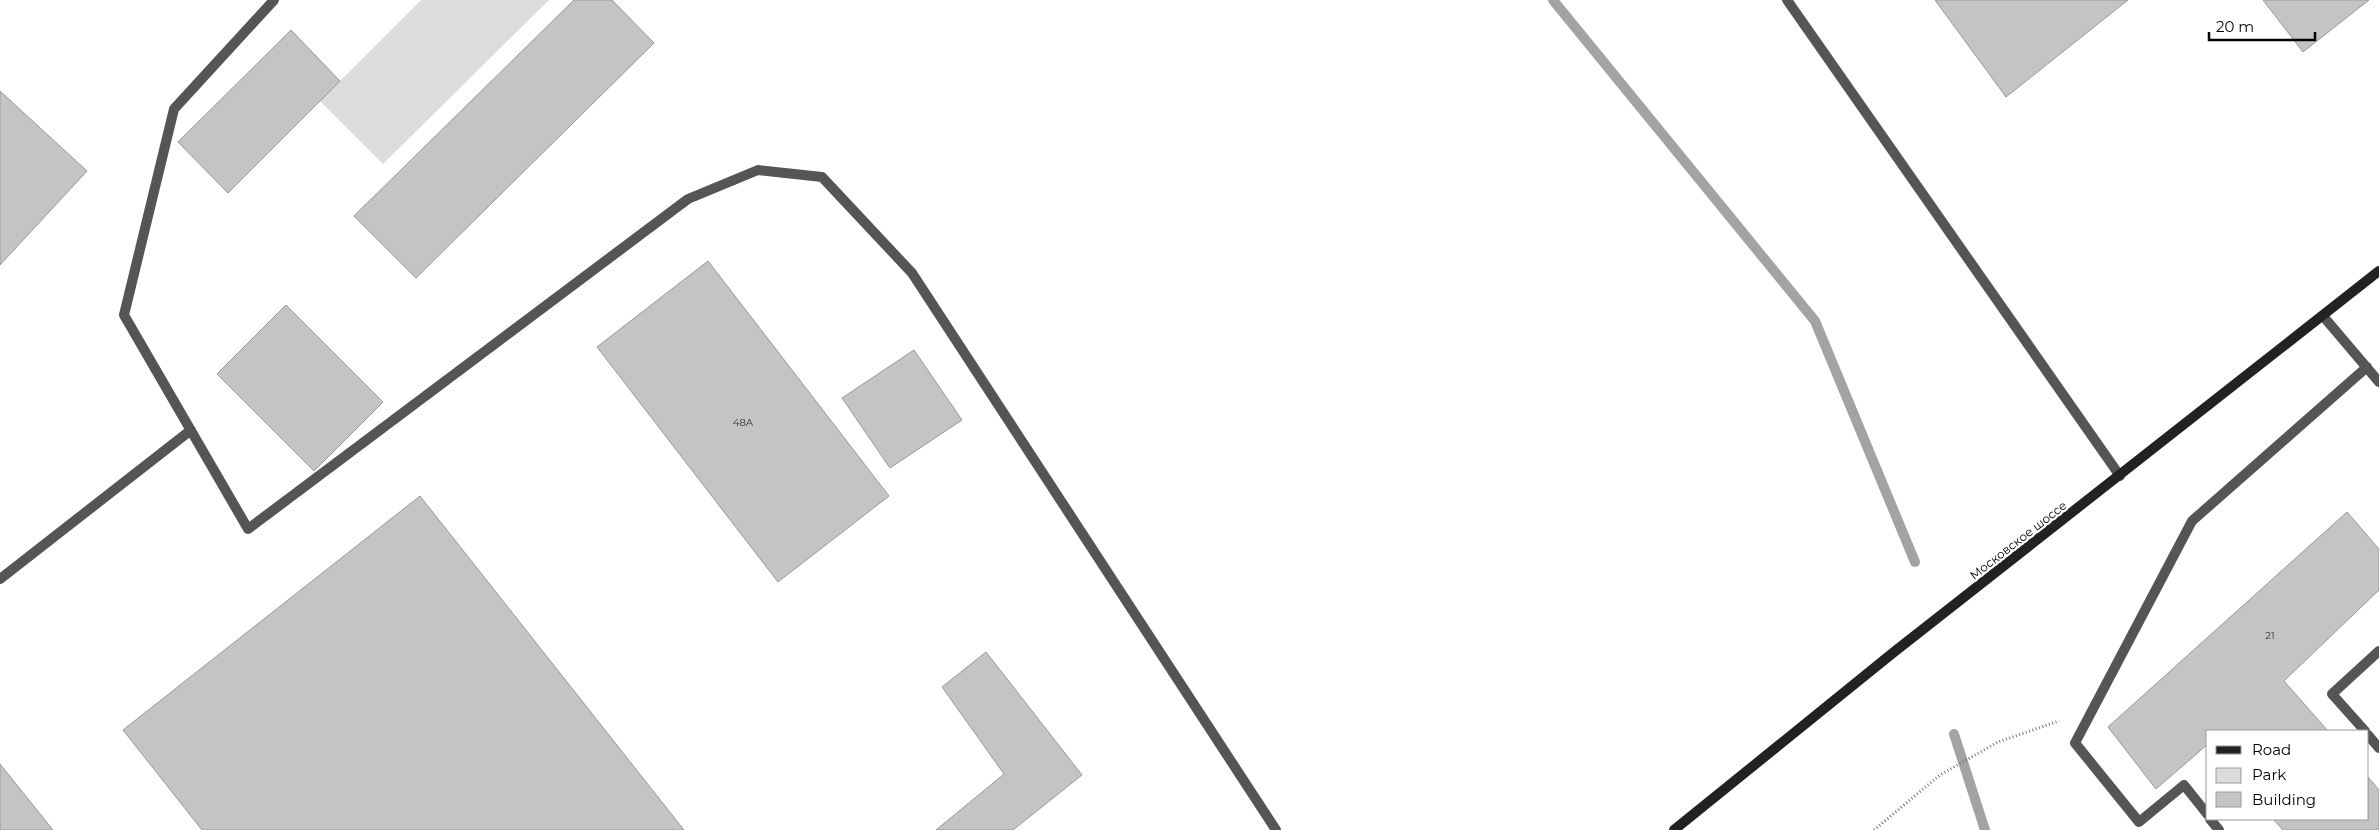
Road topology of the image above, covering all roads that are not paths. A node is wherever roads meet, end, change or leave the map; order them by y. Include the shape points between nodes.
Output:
1 (274, 0) edge
2 (1787, 0) edge
3 (2379, 271) edge
4 (2322, 316) junction
5 (2366, 367) junction
6 (2379, 382) edge
7 (191, 430) junction
8 (2120, 476) junction
9 (0, 579) edge
10 (2379, 651) edge
11 (2363, 730) edge
12 (2369, 736) edge
13 (2379, 748) edge
14 (2206, 812) edge
15 (2211, 820) edge
16 (1276, 830) edge
17 (1674, 830) edge
18 (2219, 830) edge

1 - 7 lane via 174,109 124,315
2 - 8 lane
3 - 4 main road, Московское шоссе
4 - 5 lane
4 - 8 main road, Московское шоссе
5 - 6 lane
5 - 14 lane via 2192,521 2075,743 2139,822 2184,785
7 - 9 lane
7 - 16 lane via 248,529 688,199 758,170 822,177 912,274
8 - 17 main road, Московское шоссе via 1894,652
10 - 11 lane via 2332,694
12 - 13 lane
15 - 18 lane

